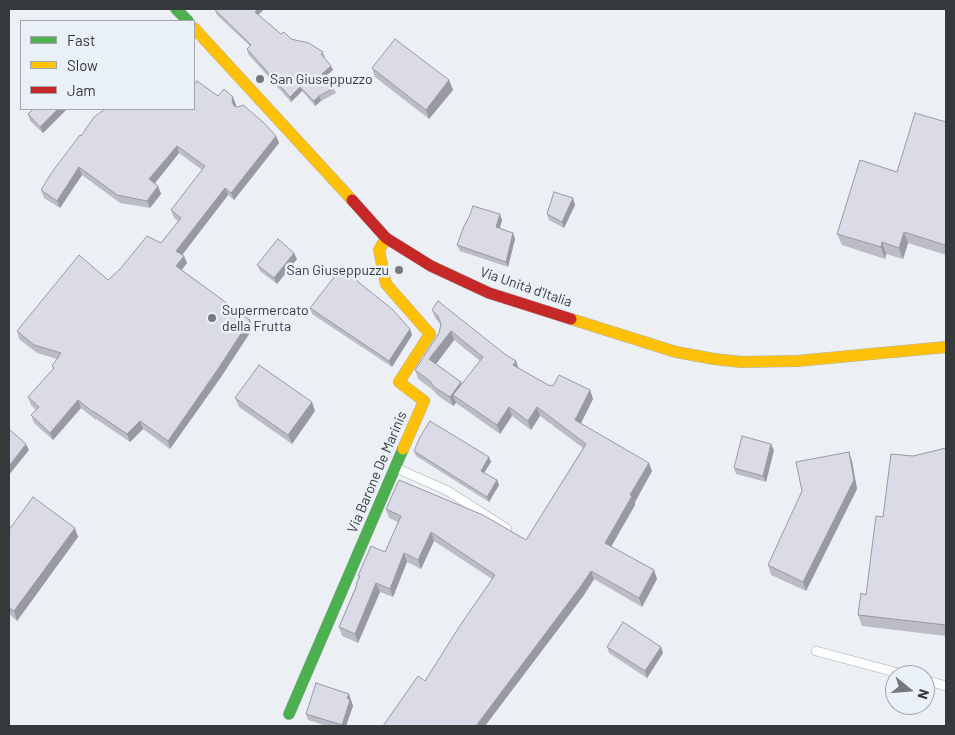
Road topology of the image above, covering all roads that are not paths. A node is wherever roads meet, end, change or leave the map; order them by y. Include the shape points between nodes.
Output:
1 (176, 9) edge
2 (187, 20) edge
3 (195, 29) edge
4 (386, 238) junction
5 (946, 347) edge
6 (395, 467) junction
7 (507, 529) edge
8 (816, 651) dead end
9 (885, 669) edge
10 (289, 714) dead end

1 - 2 street
3 - 4 street, Via Unità d'Italia via 250,98
4 - 5 street, Via Unità d'Italia via 431,266 489,293 676,352 741,362 797,361
4 - 6 street, Via Barone De Marinis via 380,250 386,284 430,334 399,382 424,401
6 - 7 lane via 448,491
6 - 10 street, Via Barone De Marinis
8 - 9 lane

